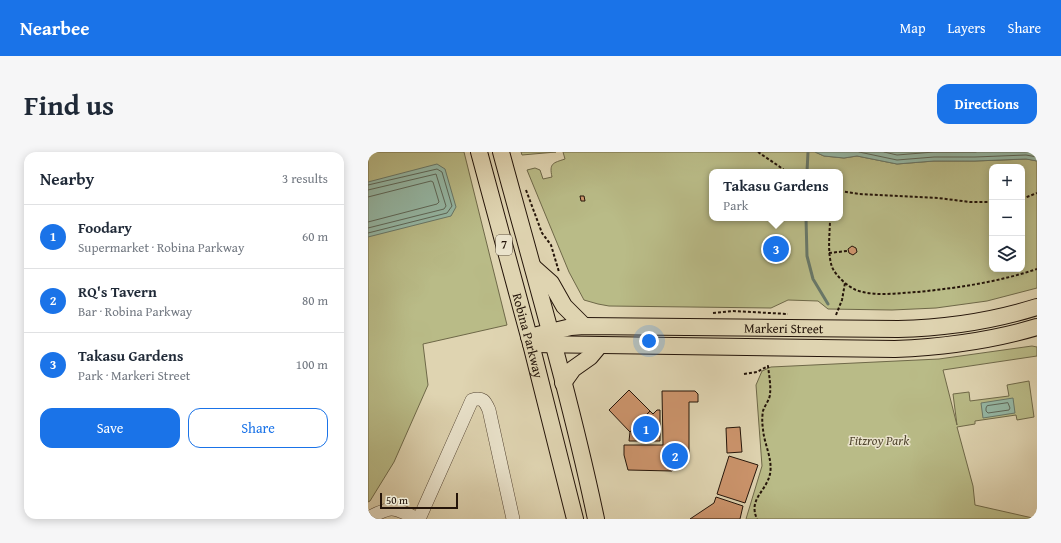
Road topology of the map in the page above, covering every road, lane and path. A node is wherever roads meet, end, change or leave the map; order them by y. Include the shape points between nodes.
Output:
1 (479, 152) edge
2 (501, 152) edge
3 (758, 152) edge
4 (783, 169) edge
5 (526, 189) dead end
6 (843, 191) edge
7 (1037, 193) edge
8 (1025, 198) edge
9 (989, 202) edge
10 (830, 221) edge
11 (847, 251) dead end
12 (830, 253) junction
13 (533, 267) junction
14 (1037, 269) edge
15 (560, 274) dead end
16 (845, 283) junction
17 (1037, 307) edge
18 (710, 314) dead end
19 (791, 314) dead end
20 (843, 315) dead end
21 (584, 326) junction
22 (1037, 326) edge
23 (551, 339) junction
24 (530, 341) junction
25 (600, 345) junction
26 (744, 374) dead end
27 (563, 383) junction
28 (368, 518) edge
29 (418, 519) edge
30 (513, 519) edge
31 (575, 519) edge
32 (596, 519) edge
33 (757, 519) edge

1 - 24 main road, Robina Parkway / 7
2 - 13 main road, Robina Parkway / 7
3 - 4 path
5 - 15 path
6 - 9 path via 859,194
7 - 8 path
10 - 12 path
11 - 12 path
12 - 16 path via 832,268
13 - 21 main road via 551,283 564,306
13 - 23 main road, Robina Parkway / 7
14 - 16 path via 983,283 890,294 858,290
16 - 20 path via 836,315
17 - 21 main road, Markeri Street via 984,320 928,329
18 - 19 path via 733,311
21 - 23 main road, Markeri Street via 571,327
22 - 25 main road, Markeri Street via 989,339 929,348
23 - 24 main road, Markeri Street
23 - 25 main road, Markeri Street
23 - 27 main road, Robina Parkway / 7
24 - 31 main road, Robina Parkway / 7
25 - 27 main road via 590,357 573,368
26 - 33 path via 757,372 768,366 770,394 762,418 770,472 754,506
27 - 32 main road, Robina Parkway / 7
28 - 29 lane via 392,508
29 - 30 lane via 472,400 478,398 483,400 489,410

